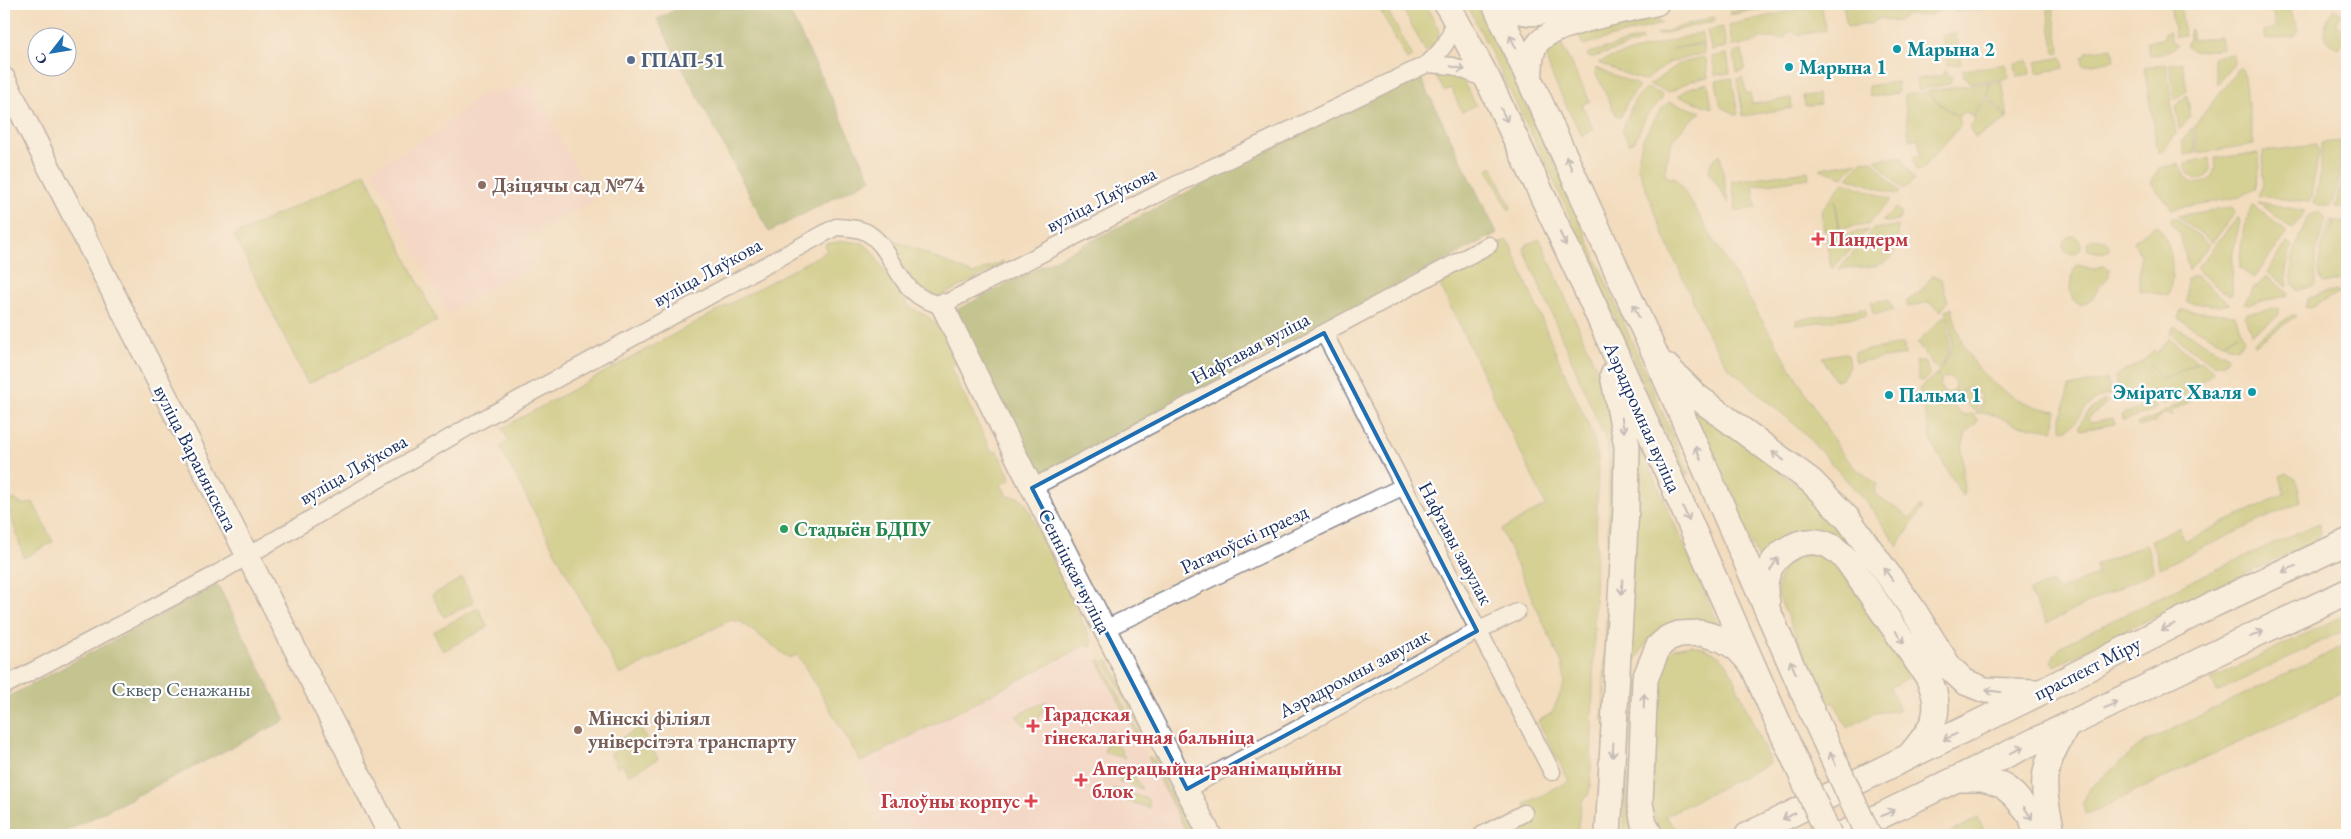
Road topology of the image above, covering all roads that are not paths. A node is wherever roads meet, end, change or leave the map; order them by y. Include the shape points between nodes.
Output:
1 (1496, 4) edge
2 (1503, 4) edge
3 (1581, 4) edge
4 (1657, 4) edge
5 (1449, 7) edge
6 (1427, 64) junction
7 (4, 79) edge
8 (1488, 80) junction
9 (1531, 80) junction
10 (1489, 245) dead end
11 (942, 305) junction
12 (1596, 310) junction
13 (1324, 333) junction
14 (1656, 356) junction
15 (1402, 487) junction
16 (1032, 488) junction
17 (2347, 542) edge
18 (247, 556) junction
19 (2347, 592) edge
20 (1768, 610) junction
21 (1517, 612) dead end
22 (1105, 629) junction
23 (1477, 631) junction
24 (1754, 667) junction
25 (4, 686) edge
26 (2041, 692) junction
27 (2067, 726) junction
28 (1908, 757) junction
29 (1552, 772) dead end
30 (1958, 779) junction
31 (1186, 788) junction
32 (1524, 813) dead end
33 (390, 835) edge
34 (1210, 835) edge
35 (1482, 835) edge
36 (1608, 835) edge
37 (1650, 835) edge
38 (1748, 835) edge
39 (1846, 835) edge
40 (2037, 835) edge
41 (2053, 835) edge

9 -> 1 main road, Аэрадромная вуліца
2 - 3 street via 1511,10 1535,15
4 - 9 street via 1566,27 1545,36 1533,52
5 - 6 street, вуліца Ляўкова via 1453,22 1444,47
5 - 8 main road, Аэрадромная вуліца
6 -> 8 street via 1453,66
6 - 11 street, вуліца Ляўкова via 1165,190
7 - 18 street, вуліца Варанянскага
8 -> 12 main road, Аэрадромная вуліца
14 -> 9 main road, Аэрадромная вуліца
10 - 13 street, Нафтавая вуліца
11 - 16 street, Сенніцкая вуліца
11 - 18 street, вуліца Ляўкова via 930,303 910,289 875,238 859,230 836,227 470,426
12 -> 24 main road, Аэрадромная вуліца
12 -> 36 main road via 1618,392 1627,446
13 - 15 street, Нафтавы завулак
13 - 16 street, Нафтавая вуліца
20 -> 14 main road, Аэрадромная вуліца
26 -> 14 main road via 1985,690 1965,682 1949,667 1912,608 1848,519 1810,480 1696,396
15 - 22 street, Рагачоўскі праезд
15 - 23 street, Нафтавы завулак
16 - 22 street, Сенніцкая вуліца
17 -> 26 main road, праспект Міру via 2212,605
18 - 25 street, вуліца Ляўкова
18 - 33 street, вуліца Варанянскага
27 -> 19 main road
20 -> 28 main road via 1765,584 1769,570 1778,556 1791,546 1823,543 1847,560 1936,693 1936,712 1930,730
39 -> 20 main road, Аэрадромная вуліца, bridge via 1812,712
21 - 23 street, Аэрадромны завулак
22 - 31 street, Сенніцкая вуліца
23 - 29 street, Нафтавы завулак
23 - 31 street, Аэрадромны завулак
37 -> 24 main road via 1640,803 1645,679 1658,647 1679,634 1701,633 1722,639 1737,648
24 - 39 main road, Аэрадромная вуліца, bridge via 1780,727
26 -> 28 main road, праспект Міру
30 -> 27 main road
27 - 41 main road via 2052,750 2044,774 2044,799
28 -> 38 main road, праспект Міру
39 -> 30 main road
30 -> 40 main road via 1983,779 2002,785 2014,794 2031,816
31 - 34 street, Сенніцкая вуліца
32 - 35 street

